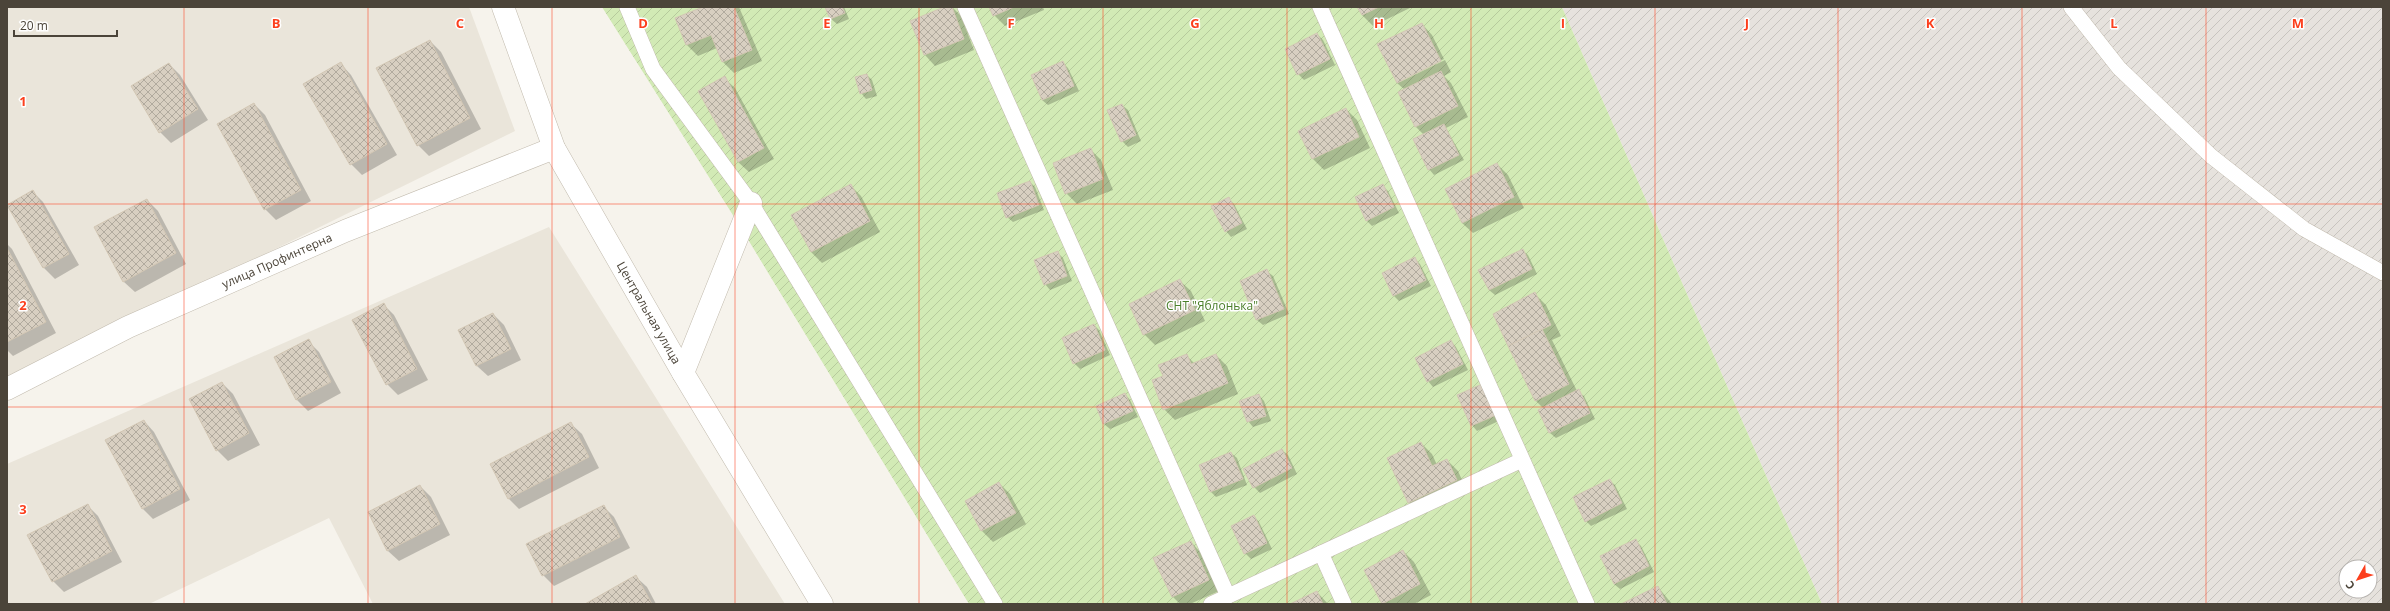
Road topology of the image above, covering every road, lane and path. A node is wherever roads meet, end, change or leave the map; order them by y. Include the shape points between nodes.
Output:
1 (503, 7) edge
2 (627, 7) edge
3 (965, 7) edge
4 (1320, 7) edge
5 (2071, 7) edge
6 (554, 148) junction
7 (751, 203) junction
8 (2383, 273) edge
9 (683, 373) junction
10 (7, 389) edge
11 (1522, 460) junction
12 (1321, 553) junction
13 (1228, 596) junction
14 (822, 604) edge
15 (995, 604) edge
16 (1211, 604) edge
17 (1344, 604) edge
18 (1587, 604) edge

1 - 6 street, Центральная улица
2 - 7 lane via 653,69
3 - 13 lane
4 - 11 lane
5 - 8 lane via 2120,68 2211,156 2304,228
6 - 9 street, Центральная улица
6 - 10 street, улица Профинтерна via 345,231 128,327
7 - 9 street
7 - 15 lane
9 - 14 street, Центральная улица
11 - 12 lane
11 - 18 lane
12 - 13 lane
12 - 17 lane
13 - 16 lane

